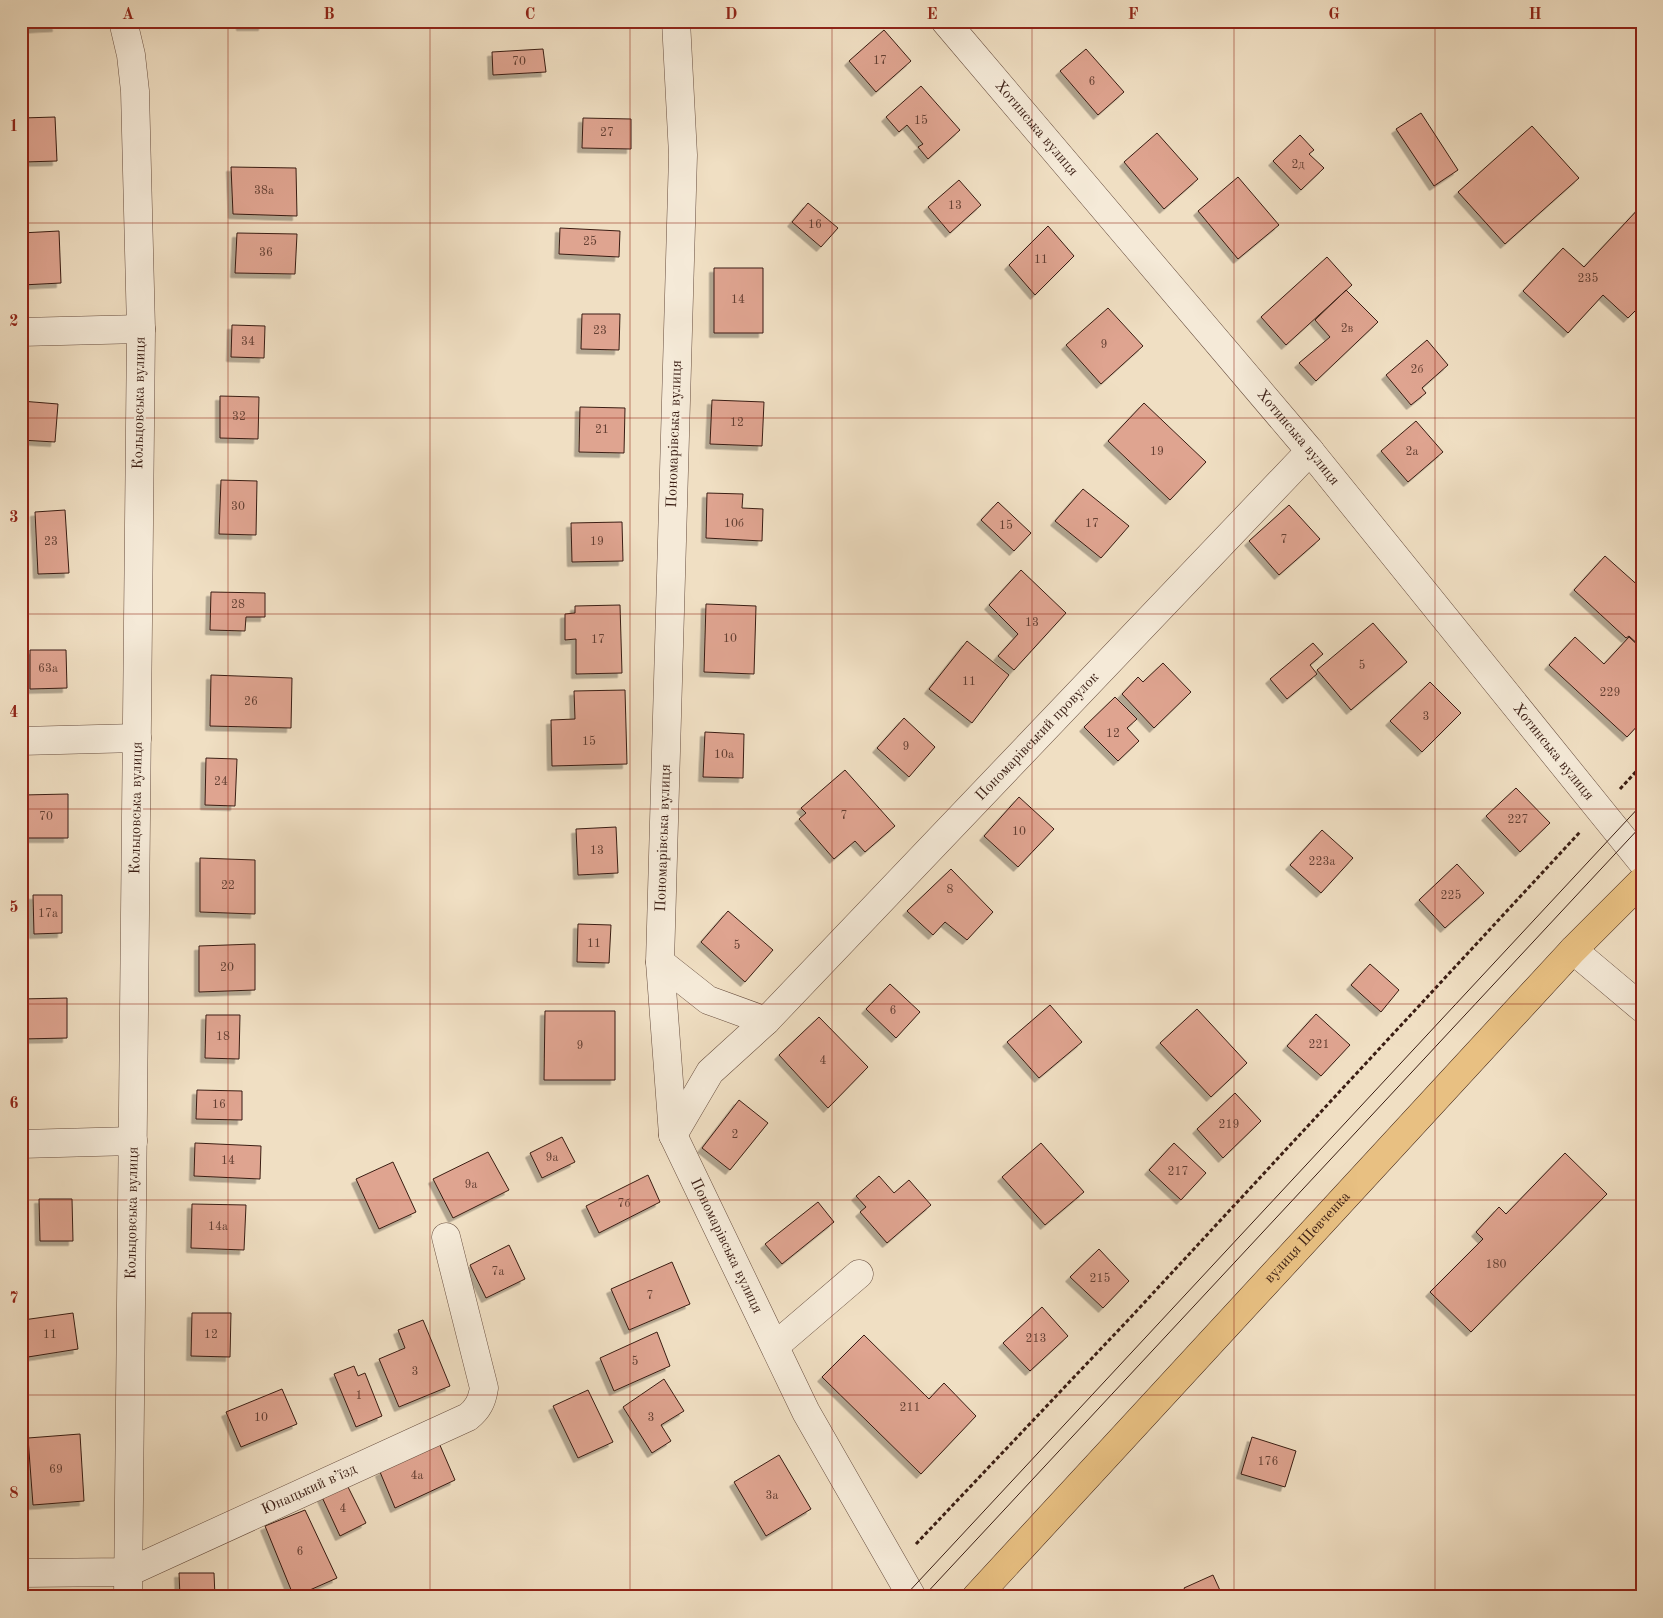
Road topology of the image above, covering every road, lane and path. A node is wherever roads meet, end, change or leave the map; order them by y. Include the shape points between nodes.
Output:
1 (123, 21) edge
2 (676, 21) edge
3 (945, 21) edge
4 (141, 329) junction
5 (21, 332) edge
6 (1310, 451) junction
7 (137, 738) junction
8 (21, 741) edge
9 (1642, 765) edge
10 (1600, 811) junction
11 (1642, 862) edge
12 (1642, 881) edge
13 (1573, 950) junction
14 (660, 962) junction
15 (1642, 1008) edge
16 (766, 1021) junction
17 (673, 1135) junction
18 (133, 1141) junction
19 (21, 1144) edge
20 (446, 1236) dead end
21 (860, 1274) dead end
22 (774, 1346) junction
23 (895, 1567) junction
24 (21, 1572) edge
25 (129, 1584) edge
26 (867, 1597) edge
27 (912, 1597) edge
28 (976, 1597) edge

1 - 4 street, Кольцовська вулиця via 135,91
2 - 14 street, Пономарівська вулиця via 683,155
3 - 6 street, Хотинська вулиця
4 - 5 street
4 - 7 street, Кольцовська вулиця
6 - 10 street, Хотинська вулиця
6 - 16 street, Пономарівський провулок
7 - 8 street
7 - 18 street, Кольцовська вулиця
9 - 10 path
10 - 11 street, Хотинська вулиця
10 - 23 path
12 - 13 main road, вулиця Шевченка
13 - 15 street
13 - 28 main road, вулиця Шевченка
14 - 16 street via 708,1000
14 - 17 street, Пономарівська вулиця
16 - 17 street, Пономарівський провулок via 710,1072
17 - 22 street, Пономарівська вулиця
18 - 19 street
18 - 25 street, Кольцовська вулиця
20 - 25 street, Юнацький в’їзд via 484,1388 477,1410
21 - 22 street
22 - 23 street, Пономарівська вулиця via 806,1412
23 - 26 path
23 - 27 street, Пономарівська вулиця
24 - 25 street

